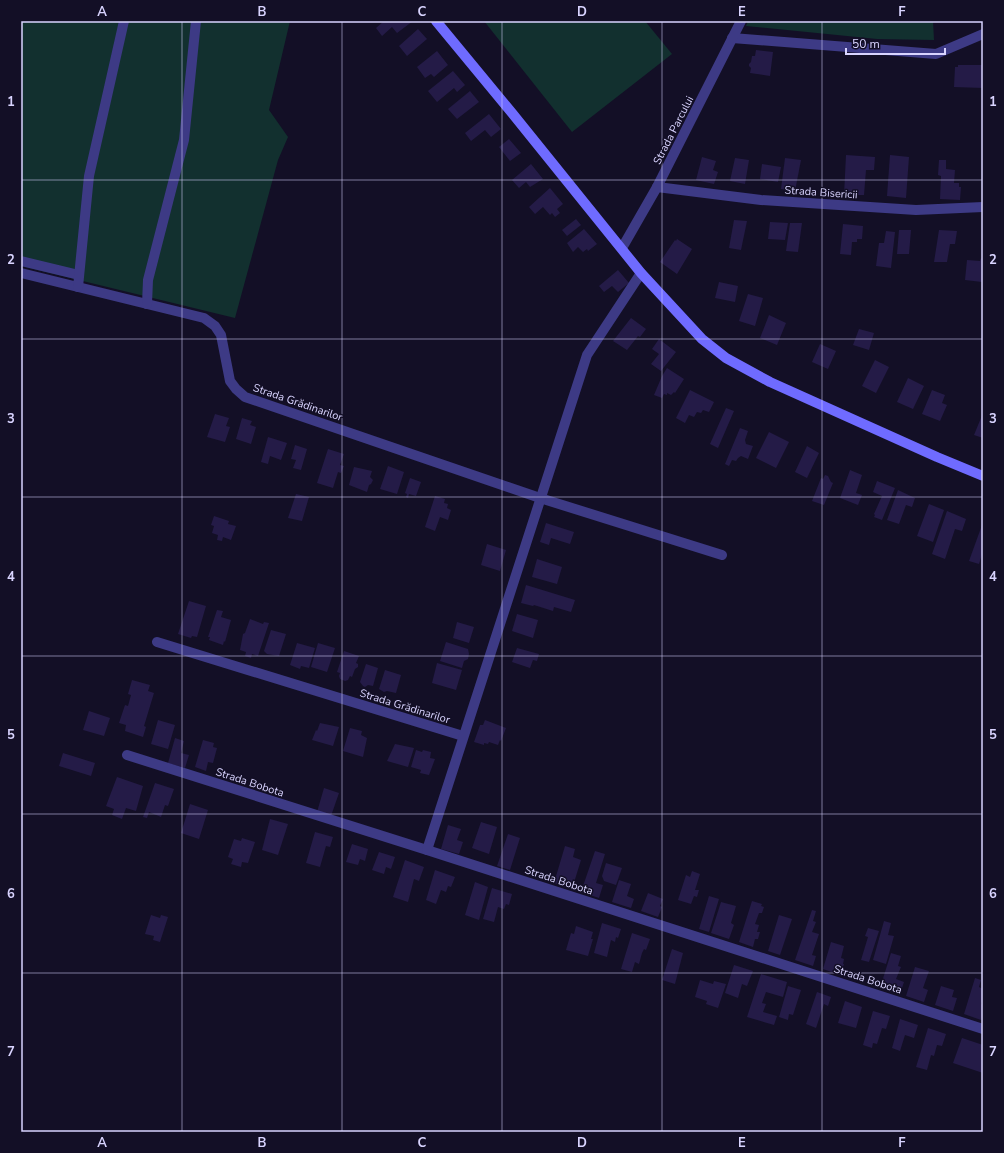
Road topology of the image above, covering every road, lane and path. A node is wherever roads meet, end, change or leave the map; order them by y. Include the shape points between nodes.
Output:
1 (124, 21) edge
2 (196, 21) edge
3 (436, 21) edge
4 (741, 21) edge
5 (983, 34) edge
6 (732, 38) junction
7 (657, 187) junction
8 (983, 208) edge
9 (622, 248) junction
10 (21, 261) edge
11 (641, 272) junction
12 (21, 273) edge
13 (79, 275) junction
14 (78, 287) junction
15 (147, 304) junction
16 (983, 476) edge
17 (540, 498) junction
18 (722, 555) dead end
19 (157, 642) dead end
20 (463, 736) junction
21 (127, 756) dead end
22 (427, 850) junction
23 (983, 1029) edge

1 - 13 street via 89,176
2 - 15 street via 184,140 148,280
3 - 9 main road
4 - 6 street, Strada Parcului
5 - 6 street via 936,54
6 - 7 street, Strada Parcului
7 - 8 street, Strada Bisericii via 761,200 916,210
7 - 9 street, Strada Parcului
9 - 11 main road
10 - 13 street
11 - 16 main road via 702,339 726,358 770,382
11 - 17 street via 588,355
12 - 14 street, Strada Grădinarilor
13 - 14 street
14 - 15 street, Strada Grădinarilor
15 - 17 street, Strada Grădinarilor via 204,318 215,326 221,335 230,381 246,397
17 - 18 street, Strada Grădinarilor
17 - 20 street
19 - 20 street, Strada Grădinarilor
20 - 22 street
21 - 22 street, Strada Bobota
22 - 23 street, Strada Bobota

